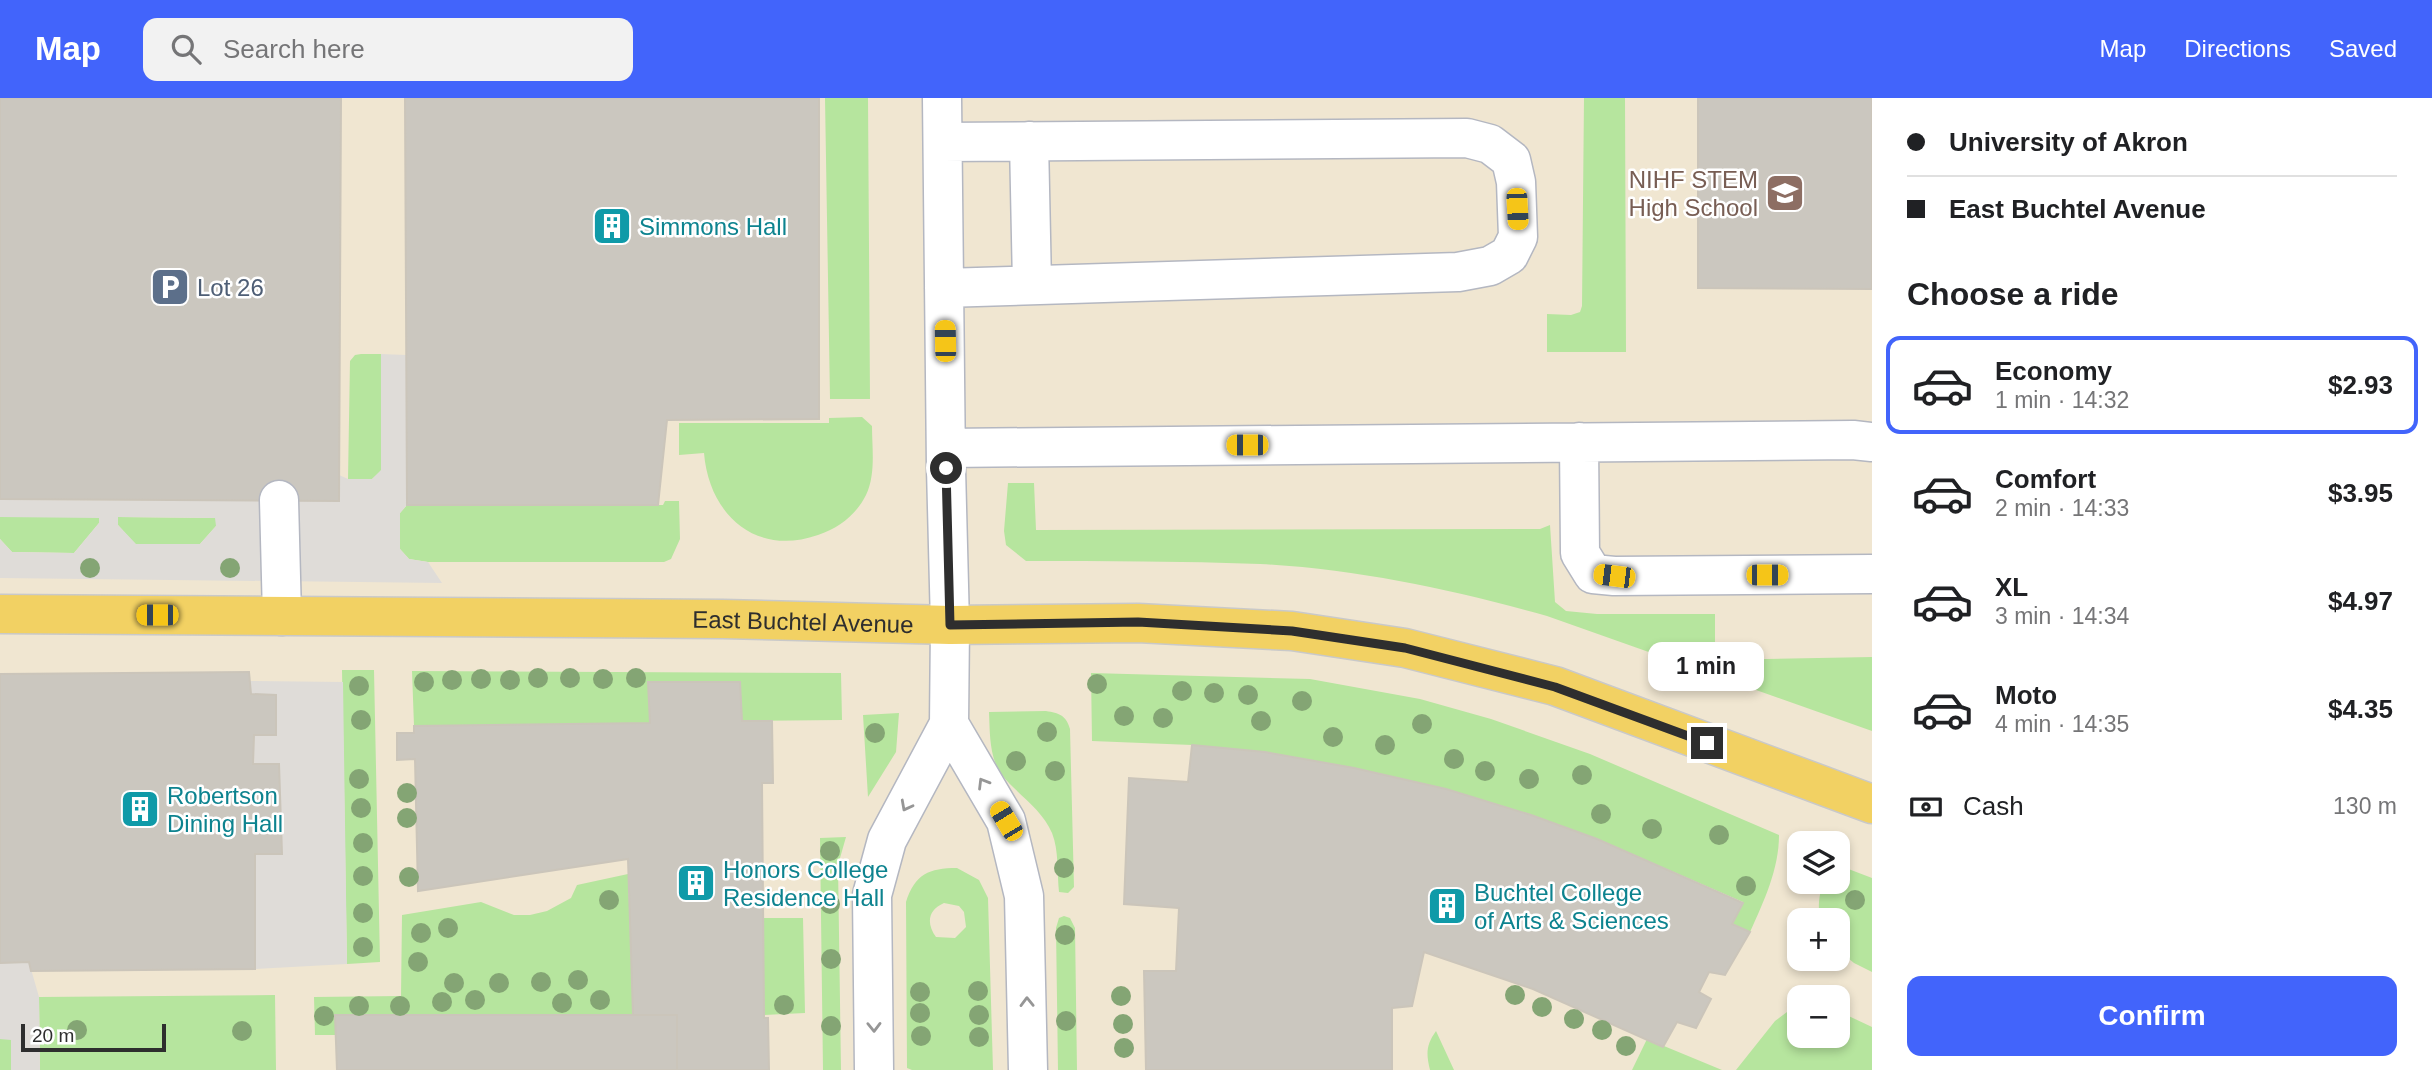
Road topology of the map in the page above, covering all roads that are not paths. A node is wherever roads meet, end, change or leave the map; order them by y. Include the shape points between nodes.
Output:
1 (942, 98) edge
2 (1029, 141) junction
3 (943, 142) junction
4 (1032, 285) junction
5 (944, 288) junction
6 (1579, 442) junction
7 (1872, 442) edge
8 (946, 448) junction
9 (279, 500) dead end
10 (1872, 574) edge
11 (0, 614) edge
12 (282, 616) junction
13 (950, 625) junction
14 (948, 724) junction
15 (1872, 804) edge
16 (874, 1070) edge
17 (1028, 1070) edge

1 - 3 street
2 - 3 street
2 - 4 street
2 - 4 street via 1466,138 1490,144 1511,160 1518,237 1509,255 1490,267 1458,272
3 - 5 street
4 - 5 street
5 - 8 street
6 - 7 street
6 - 8 street
6 - 10 street via 1580,553 1593,574
8 - 13 street
9 - 12 street
11 - 12 main road, East Buchtel Avenue
12 - 13 main road, East Buchtel Avenue
13 - 14 street
13 - 15 main road, East Buchtel Avenue via 1138,622 1292,631 1405,648 1555,687
14 -> 16 street via 887,840 872,895
17 -> 14 street via 1024,896 1006,821

